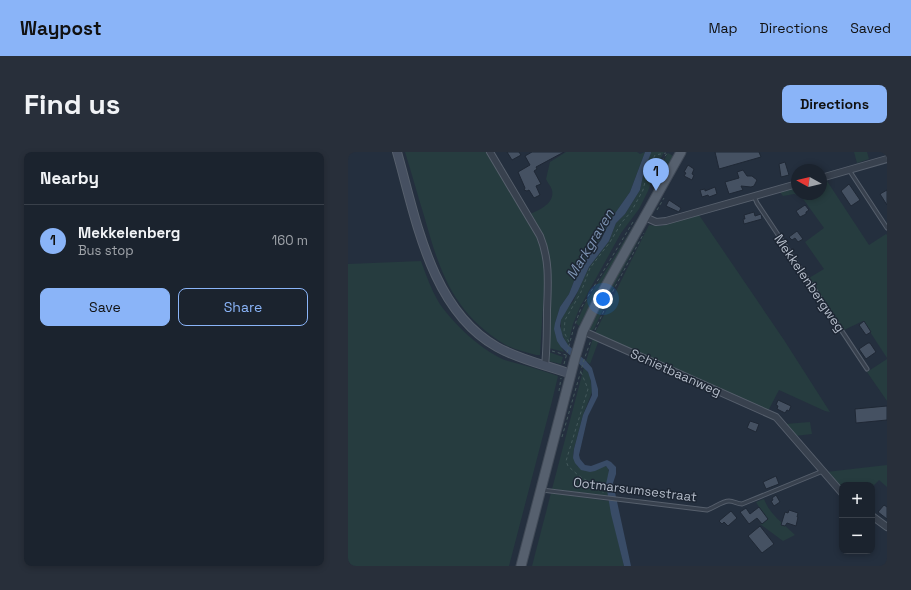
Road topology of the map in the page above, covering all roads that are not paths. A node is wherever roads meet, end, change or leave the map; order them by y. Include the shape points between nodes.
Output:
1 (397, 152) edge
2 (490, 152) edge
3 (682, 152) edge
4 (887, 159) edge
5 (850, 169) junction
6 (827, 176) edge
7 (791, 186) edge
8 (754, 196) junction
9 (645, 217) junction
10 (887, 228) edge
11 (583, 331) junction
12 (545, 366) junction
13 (867, 369) dead end
14 (576, 373) junction
15 (823, 471) junction
16 (541, 490) junction
17 (839, 490) edge
18 (875, 518) edge
19 (887, 527) edge
20 (521, 566) edge

1 - 12 main road via 426,254 442,290 461,317 478,334 503,350
2 - 12 street via 544,247 548,274
3 - 9 main road
4 - 5 street
5 - 6 street
5 - 10 lane
7 - 8 street
8 - 9 street via 666,221 656,222
8 - 13 lane, Mekkelenbergweg
9 - 11 main road
11 - 14 main road via 577,352
11 - 15 street, Schietbaanweg via 776,417
12 - 14 main road
14 - 16 main road
15 - 16 lane, Ootmarsumsestraat via 742,504 730,501 712,509 702,510
15 - 17 street, Schietbaanweg
16 - 20 main road
18 - 19 street

